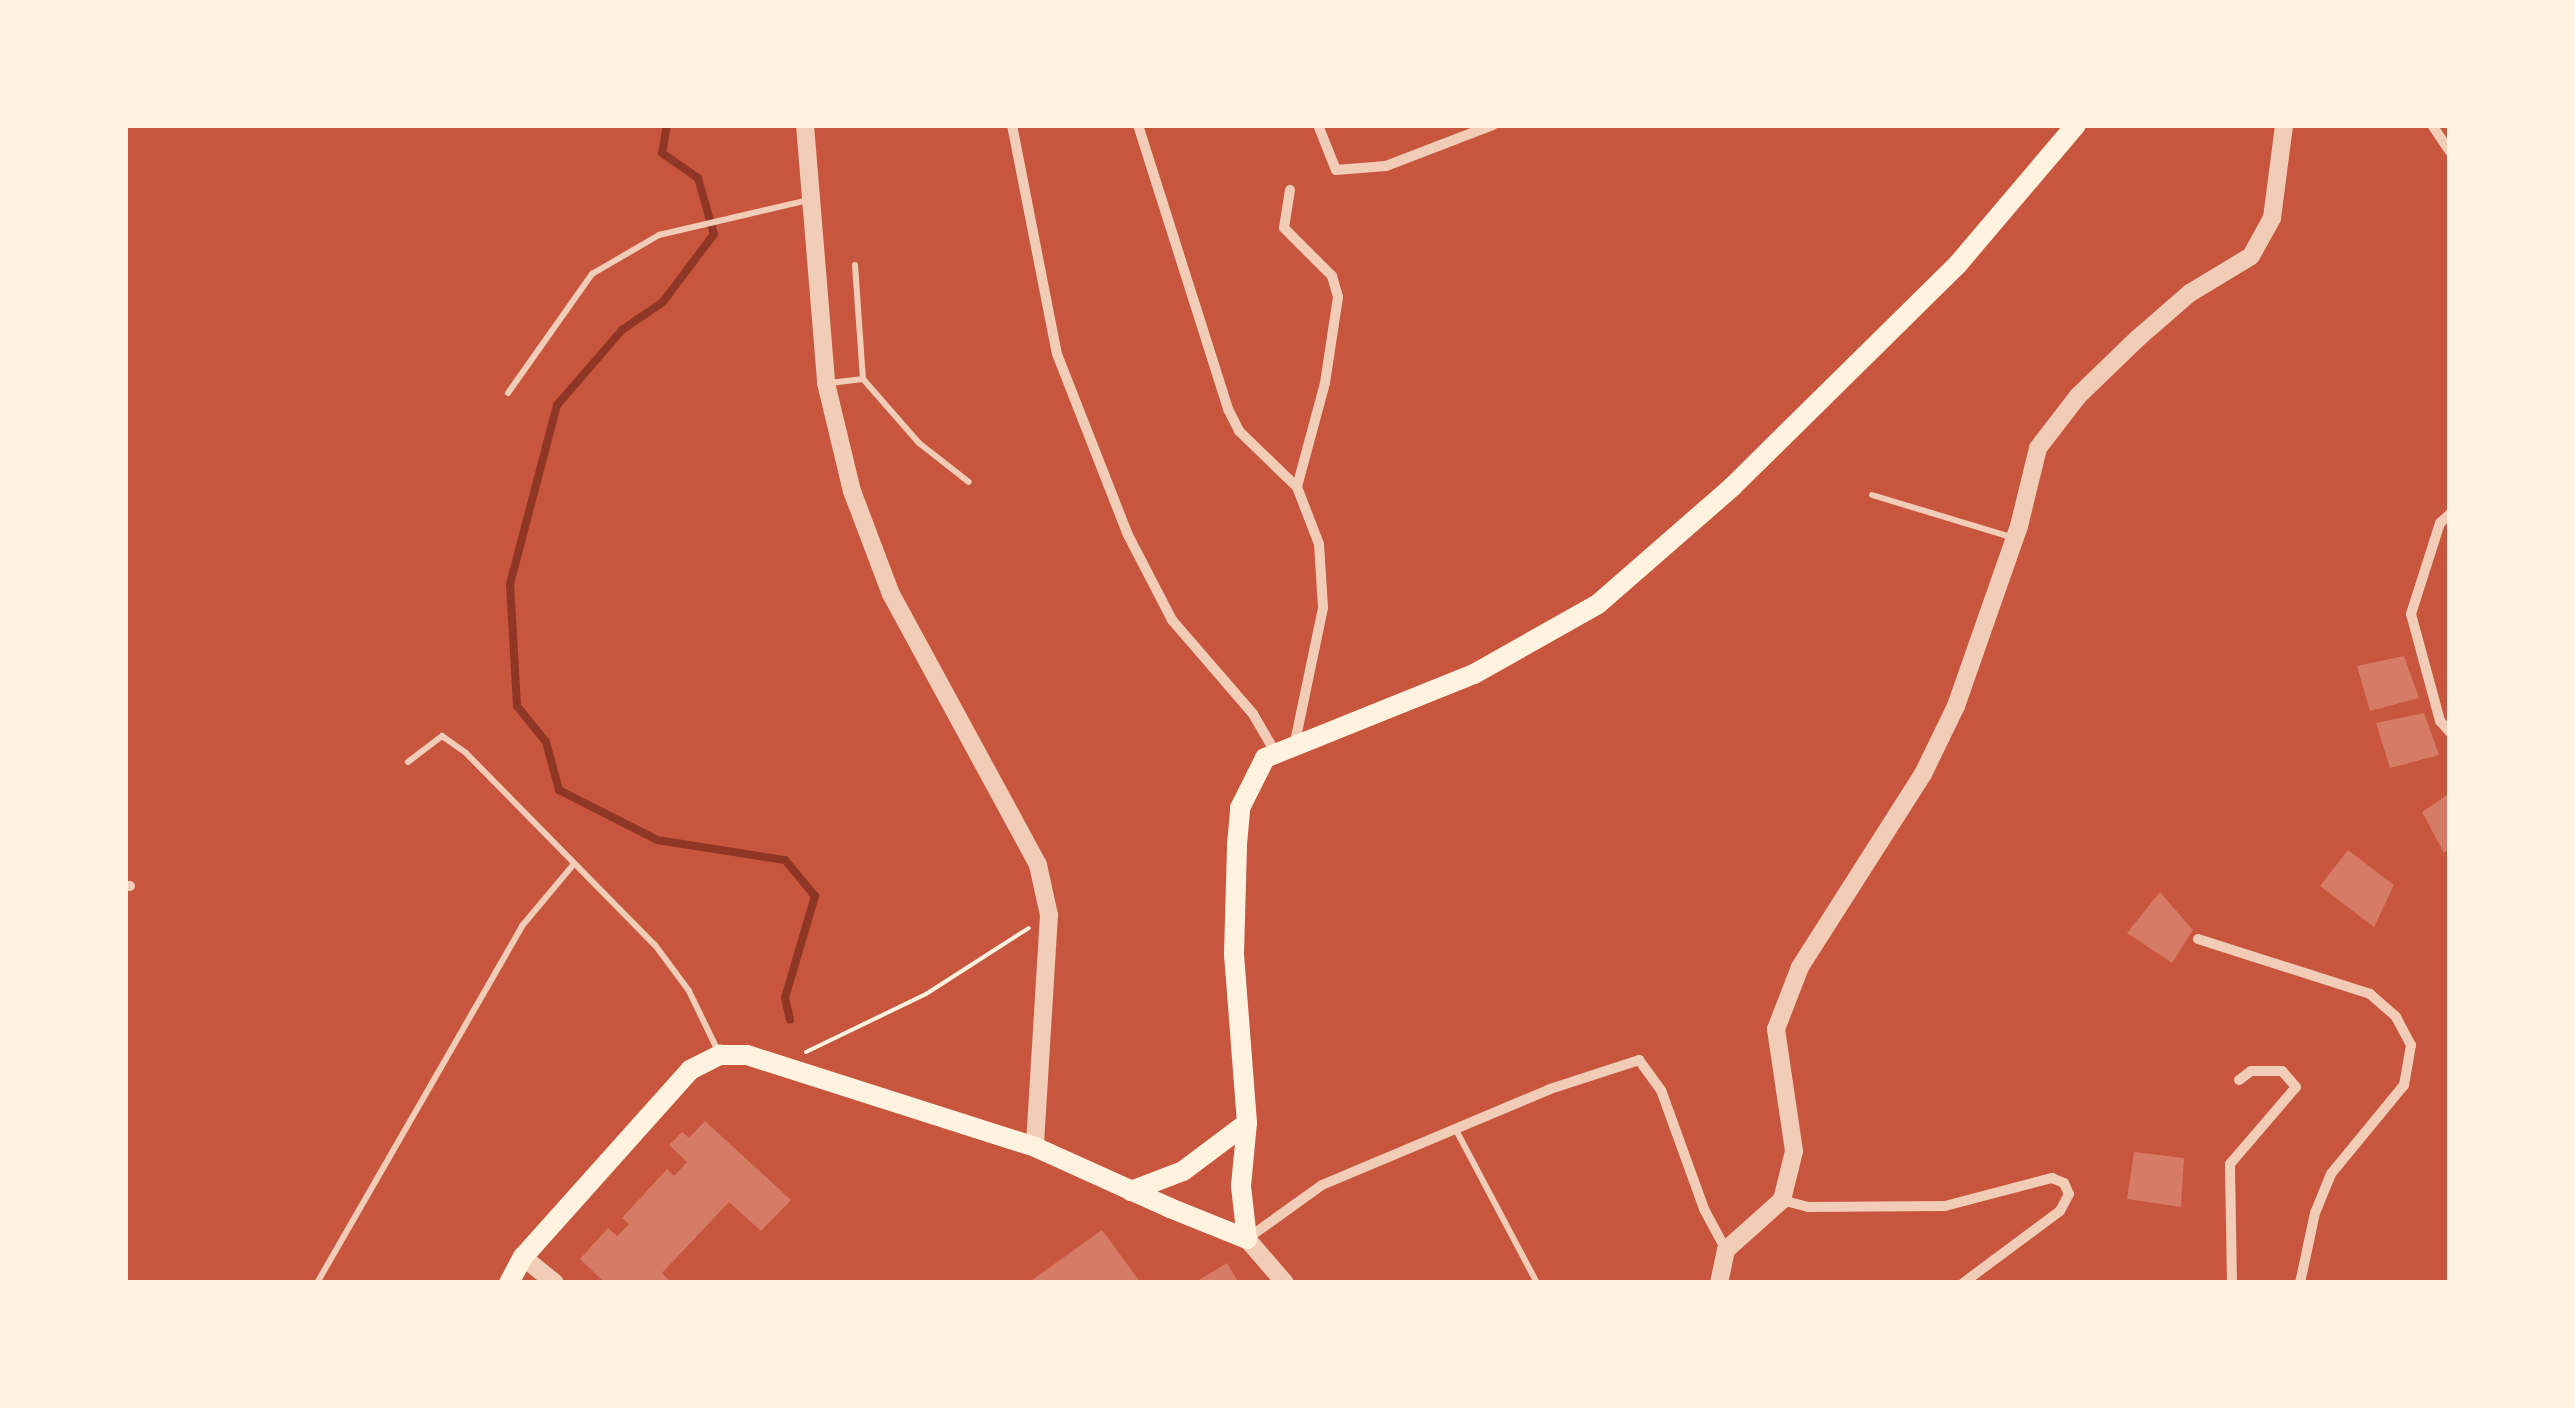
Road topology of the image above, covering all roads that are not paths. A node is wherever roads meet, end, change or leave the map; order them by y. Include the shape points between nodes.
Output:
1 (805, 125) edge
2 (1012, 125) edge
3 (1138, 125) edge
4 (1318, 125) edge
5 (1492, 125) edge
6 (2076, 125) edge
7 (2284, 125) edge
8 (2432, 125) edge
9 (2450, 152) edge
10 (1290, 190) dead end
11 (808, 200) junction
12 (856, 265) dead end
13 (863, 378) junction
14 (826, 383) junction
15 (508, 394) dead end
16 (968, 482) dead end
17 (1297, 488) junction
18 (1872, 495) dead end
19 (2450, 514) edge
20 (2014, 538) junction
21 (2450, 732) edge
22 (1294, 742) junction
23 (1274, 752) junction
24 (408, 762) dead end
25 (573, 865) junction
26 (2198, 940) dead end
27 (720, 1055) junction
28 (2239, 1080) dead end
29 (1247, 1123) junction
30 (1455, 1128) junction
31 (1034, 1147) junction
32 (1131, 1191) junction
33 (1782, 1200) junction
34 (1247, 1239) junction
35 (1726, 1250) junction
36 (523, 1257) junction
37 (317, 1283) edge
38 (508, 1283) edge
39 (555, 1283) edge
40 (1285, 1283) edge
41 (1537, 1283) edge
42 (1719, 1283) edge
43 (1963, 1283) edge
44 (2232, 1283) edge
45 (2300, 1283) edge

1 - 11 street
2 - 23 street via 1057,354 1128,535 1172,620 1253,714
3 - 17 street via 1228,409 1239,431
4 - 5 street via 1336,170 1386,166
6 - 22 main road via 1958,264 1732,487 1598,604 1445,688
7 - 20 street via 2272,218 2251,256 2190,292 2078,396 2038,448
8 - 9 street
10 - 17 street via 1284,228 1332,276 1338,297 1325,383
11 - 14 street
11 - 15 lane via 659,235 592,274
12 - 13 lane
13 - 14 lane
13 - 16 lane via 919,443
14 - 31 street via 852,491 891,594 1038,865 1049,916
17 - 22 street via 1318,544 1324,608
18 - 20 lane
19 - 21 street via 2440,522 2411,614 2440,720
20 - 33 street via 1956,706 1923,774 1839,896 1776,1029 1794,1151
22 - 23 main road
23 - 29 main road via 1240,808 1237,845 1234,954
24 - 25 lane via 442,736
25 - 27 lane via 655,945 689,992
25 - 37 lane via 522,926
26 - 45 street via 2370,994 2396,1017 2411,1045 2404,1086 2331,1174
27 - 31 main road via 779,1065
27 - 36 main road via 690,1070
28 - 44 street via 2251,1071 2282,1071 2296,1086 2230,1164
29 - 32 main road via 1183,1171
29 - 34 main road via 1241,1186
30 - 34 street via 1322,1185
30 - 35 street via 1639,1060 1662,1090 1704,1209
30 - 41 lane
31 - 32 main road
32 - 34 main road
33 - 35 street
33 - 43 street via 1808,1206 1945,1206 2052,1178 2064,1183 2069,1194 2060,1211
34 - 40 street
35 - 42 street
36 - 38 main road
36 - 39 street

